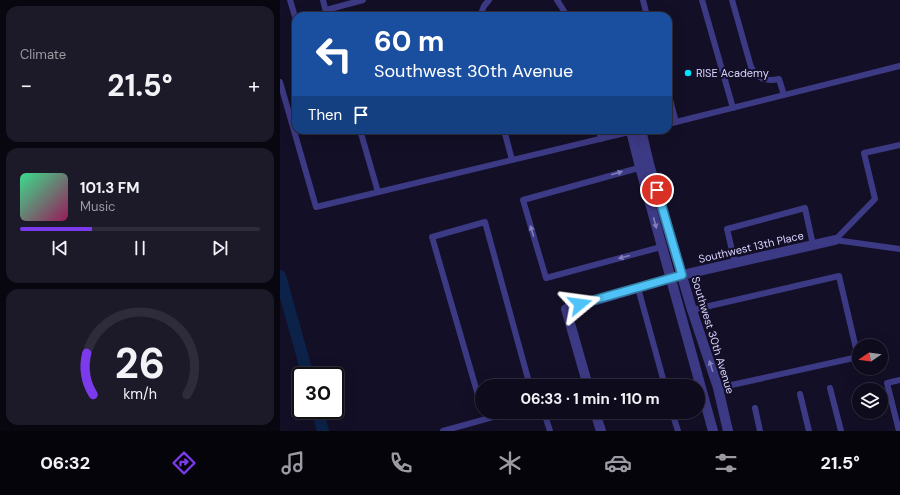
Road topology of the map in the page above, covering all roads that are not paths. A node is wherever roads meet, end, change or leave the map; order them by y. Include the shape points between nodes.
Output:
1 (290, 0) edge
2 (323, 0) edge
3 (363, 0) edge
4 (488, 0) edge
5 (557, 0) edge
6 (643, 0) edge
7 (702, 0) edge
8 (732, 0) edge
9 (294, 12) edge
10 (326, 12) edge
11 (329, 12) edge
12 (482, 12) edge
13 (564, 12) edge
14 (646, 12) edge
15 (900, 66) edge
16 (280, 82) edge
17 (784, 95) junction
18 (672, 107) edge
19 (733, 108) junction
20 (292, 120) edge
21 (676, 122) junction
22 (672, 123) edge
23 (296, 134) edge
24 (361, 134) edge
25 (505, 134) edge
26 (600, 134) edge
27 (622, 134) edge
28 (639, 134) edge
29 (601, 139) junction
30 (900, 145) edge
31 (512, 160) junction
32 (644, 166) junction
33 (378, 192) junction
34 (835, 240) junction
35 (813, 245) junction
36 (661, 247) junction
37 (900, 249) edge
38 (735, 263) junction
39 (682, 275) junction
40 (670, 278) junction
41 (638, 288) junction
42 (692, 310) junction
43 (528, 379) edge
44 (586, 379) edge
45 (663, 379) edge
46 (900, 380) edge
47 (475, 385) edge
48 (718, 388) junction
49 (830, 388) dead end
50 (800, 394) dead end
51 (755, 408) dead end
52 (485, 419) edge
53 (546, 419) edge
54 (597, 419) edge
55 (674, 419) edge
56 (443, 431) edge
57 (550, 431) edge
58 (601, 431) edge
59 (678, 431) edge
60 (713, 431) edge
61 (728, 431) edge
62 (760, 431) edge
63 (809, 431) edge
64 (841, 431) edge
65 (899, 431) edge

1 - 9 lane
2 - 10 lane
3 - 11 lane
4 - 12 lane
5 - 13 lane
6 - 14 lane
7 - 19 lane
8 - 17 lane via 754,73 766,80 779,79
15 - 17 lane
16 - 20 lane
17 - 19 lane
18 - 21 lane
19 - 21 lane
21 - 22 lane
23 - 33 lane via 316,207
24 - 33 lane
25 - 31 lane
26 - 29 lane
27 - 29 lane
28 - 32 street, Southwest 30th Avenue
29 - 31 lane
30 - 34 lane via 864,153 875,199
31 - 33 lane
32 -> 36 street, Southwest 30th Avenue
36 -> 32 lane via 546,278 523,200
32 - 39 street, Southwest 30th Avenue
34 - 35 street, Southwest 13th Place
34 - 37 lane
35 - 38 street, Southwest 13th Place
35 - 38 lane via 805,208 727,229
36 - 40 street, Southwest 30th Avenue
38 - 39 street, Southwest 13th Place
39 - 40 street, Southwest 13th Place
39 - 42 street, Southwest 30th Avenue
40 - 41 street, Southwest 13th Place
40 - 60 street, Southwest 30th Avenue
41 - 44 street, Southwest 13th Place via 566,309
41 - 45 lane
48 -> 42 street, Southwest 30th Avenue
42 - 48 lane via 839,276 858,357
43 - 47 lane via 485,222 432,237
46 - 65 lane via 887,383
48 - 61 street, Southwest 30th Avenue
49 - 64 lane
50 - 63 lane
51 - 62 lane
52 - 56 lane
53 - 57 lane
54 - 58 street
55 - 59 lane

